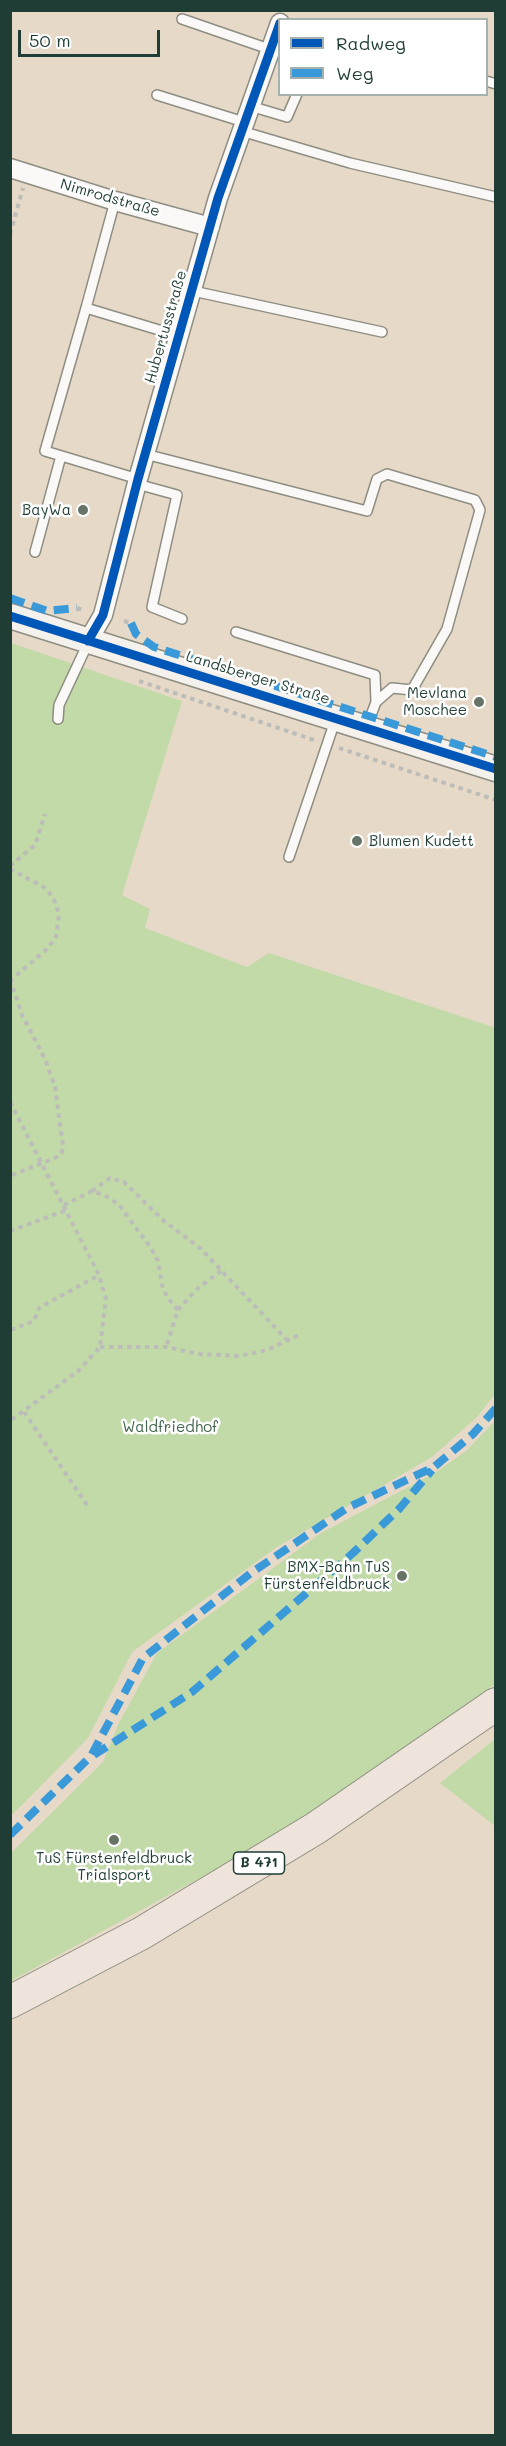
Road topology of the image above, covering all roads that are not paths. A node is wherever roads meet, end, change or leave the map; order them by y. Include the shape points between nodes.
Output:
1 (182, 19) dead end
2 (278, 26) edge
3 (269, 49) junction
4 (157, 95) dead end
5 (296, 96) edge
6 (245, 120) junction
7 (10, 168) edge
8 (495, 197) edge
9 (115, 201) junction
10 (210, 227) junction
11 (193, 291) junction
12 (86, 308) junction
13 (382, 332) dead end
14 (179, 336) junction
15 (145, 454) junction
16 (61, 456) junction
17 (137, 482) junction
18 (35, 552) dead end
19 (10, 616) edge
20 (182, 619) dead end
21 (236, 632) dead end
22 (88, 640) junction
23 (376, 702) junction
24 (336, 718) junction
25 (58, 719) dead end
26 (367, 728) junction
27 (495, 769) edge
28 (289, 857) dead end
29 (495, 1704) edge
30 (10, 2002) edge

1 - 3 lane
2 - 3 street, Hubertusstraße
3 - 6 street, Hubertusstraße
4 - 6 lane
5 - 6 lane via 287,117
6 - 8 lane via 350,163
6 - 10 street, Hubertusstraße
7 - 9 street, Nimrodstraße
9 - 10 street, Nimrodstraße
9 - 12 lane
10 - 11 street, Hubertusstraße
11 - 13 lane
11 - 14 street, Hubertusstraße
12 - 14 lane
12 - 16 lane via 45,451
14 - 15 street, Hubertusstraße
15 - 17 street, Hubertusstraße
15 - 23 lane via 367,510 377,479 387,474 475,500 480,510 447,629 412,690 392,688
16 - 17 lane
16 - 18 lane
17 - 20 lane via 177,495 152,607
17 - 22 street, Hubertusstraße via 103,615
19 - 22 street, Landsberger Straße
21 - 23 lane via 375,675
22 - 24 street, Landsberger Straße
22 - 25 lane via 59,705
23 - 26 lane
24 - 26 street, Landsberger Straße
24 - 28 lane
26 - 27 street, Landsberger Straße
29 - 30 highway, B 471 via 306,1834 142,1933

